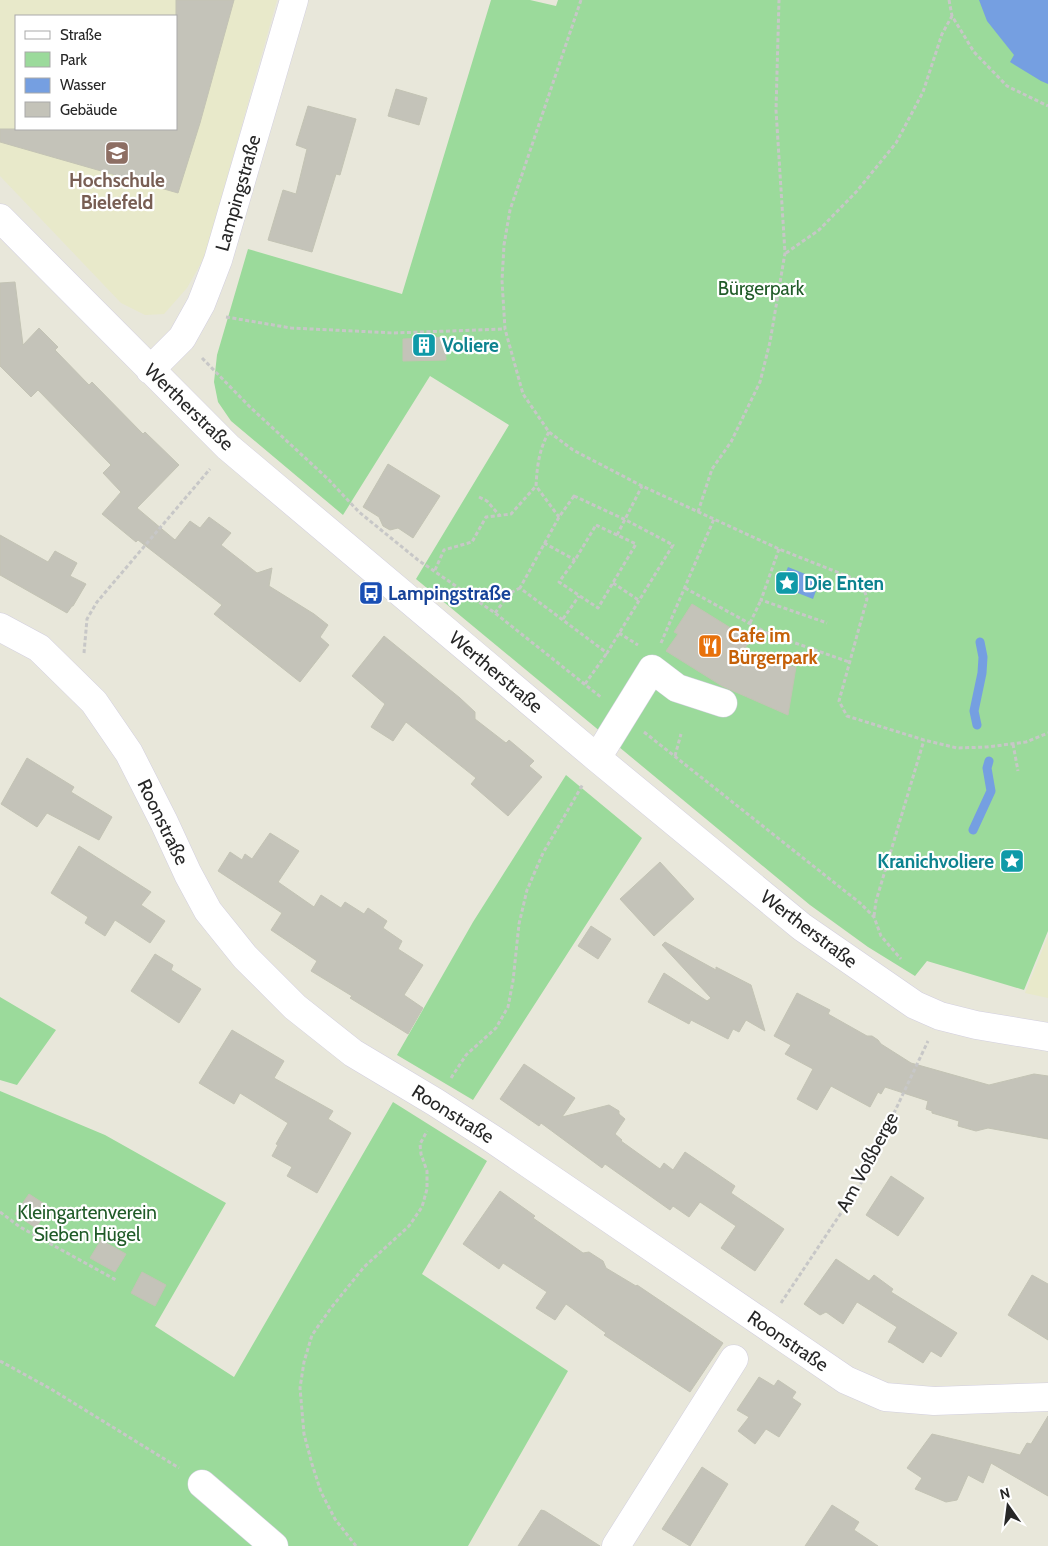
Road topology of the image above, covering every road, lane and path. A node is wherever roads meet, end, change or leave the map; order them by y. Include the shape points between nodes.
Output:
1 (294, 0) edge
2 (580, 0) edge
3 (779, 0) edge
4 (949, 0) edge
5 (952, 16) junction
6 (1048, 106) edge
7 (0, 218) edge
8 (785, 253) junction
9 (201, 304) junction
10 (505, 329) junction
11 (182, 338) junction
12 (150, 370) junction
13 (549, 432) junction
14 (228, 446) junction
15 (536, 486) junction
16 (642, 486) junction
17 (479, 497) dead end
18 (698, 512) junction
19 (500, 516) junction
20 (559, 517) junction
21 (714, 519) junction
22 (626, 520) junction
23 (617, 535) junction
24 (544, 543) junction
25 (779, 549) junction
26 (575, 560) junction
27 (435, 570) junction
28 (613, 583) junction
29 (520, 588) junction
30 (685, 588) junction
31 (579, 596) junction
32 (761, 600) junction
33 (640, 601) junction
34 (495, 613) junction
35 (562, 620) junction
36 (827, 622) dead end
37 (750, 623) junction
38 (0, 627) edge
39 (659, 648) dead end
40 (607, 653) junction
41 (84, 661) dead end
42 (849, 662) junction
43 (585, 684) junction
44 (723, 703) dead end
45 (624, 716) junction
46 (1048, 733) edge
47 (681, 734) dead end
48 (924, 740) junction
49 (1013, 744) junction
50 (675, 756) junction
51 (597, 758) junction
52 (1018, 771) dead end
53 (940, 1016) junction
54 (1048, 1037) edge
55 (435, 1102) junction
56 (0, 1212) edge
57 (116, 1280) dead end
58 (759, 1320) junction
59 (734, 1359) dead end
60 (0, 1361) edge
61 (1048, 1397) edge
62 (202, 1484) joint
63 (274, 1546) edge
64 (356, 1546) edge
65 (616, 1546) edge

1 - 9 street, Lampingstraße via 218,260
2 - 10 path via 510,210 502,281
3 - 8 path via 776,110
4 - 5 path
5 - 6 path via 974,52 1007,86
5 - 8 path via 942,34 923,92 896,143 857,191 819,230
7 - 12 street, Wertherstraße
8 - 18 path via 760,382 731,442 712,470
9 - 10 path via 222,316 291,328 394,333
9 - 11 street, Lampingstraße
10 - 13 path via 523,394
11 - 12 street, Lampingstraße
11 - 27 path via 359,512
12 - 14 street, Wertherstraße
13 - 15 path via 542,445
13 - 16 path via 572,450
14 - 41 path via 96,602 87,619
14 - 51 street, Wertherstraße
15 - 19 path via 511,514
15 - 20 path
16 - 18 path
16 - 22 path
17 - 19 path
18 - 21 path
19 - 27 path via 486,518 472,542 444,550
20 - 22 path via 574,496
20 - 24 path
21 - 25 path
21 - 30 path
22 - 23 path
22 - 33 path via 673,545
23 - 26 path via 596,525
23 - 28 path via 636,544
24 - 26 path
24 - 29 path
25 - 32 path
25 - 42 path via 862,582 867,600
26 - 31 path via 559,582
27 - 34 path
28 - 31 path via 598,608
28 - 33 path
29 - 34 path via 510,593
29 - 35 path
30 - 37 path
30 - 39 path
31 - 35 path
32 - 36 path
32 - 37 path
33 - 40 path
34 - 43 path
35 - 40 path
37 - 42 path via 767,633
38 - 55 street, Roonstraße via 39,648 94,702 129,753 208,911 245,957 295,1007 353,1053
40 - 43 path
42 - 48 path via 839,701 847,716
43 - 45 path
44 - 45 street via 678,688 652,669
45 - 50 path
45 - 51 street
46 - 49 path
47 - 50 path
48 - 49 path via 957,748
48 - 50 path via 874,917
49 - 52 path
51 - 53 street, Wertherstraße via 802,927 915,1005
51 - 55 path via 543,853 527,890 508,1007 496,1028 466,1056
53 - 54 street, Wertherstraße
53 - 58 path, Am Voßberge via 861,1183 779,1306
55 - 58 street, Roonstraße
55 - 64 path via 430,1125 420,1144 428,1189 422,1207 409,1226 364,1267 331,1308 312,1335 304,1362 300,1388 304,1434 312,1464 335,1519
56 - 57 path via 20,1227
58 - 61 street, Roonstraße via 846,1380 884,1397 934,1401
59 - 65 street
60 - 62 path via 51,1389
62 - 63 street

